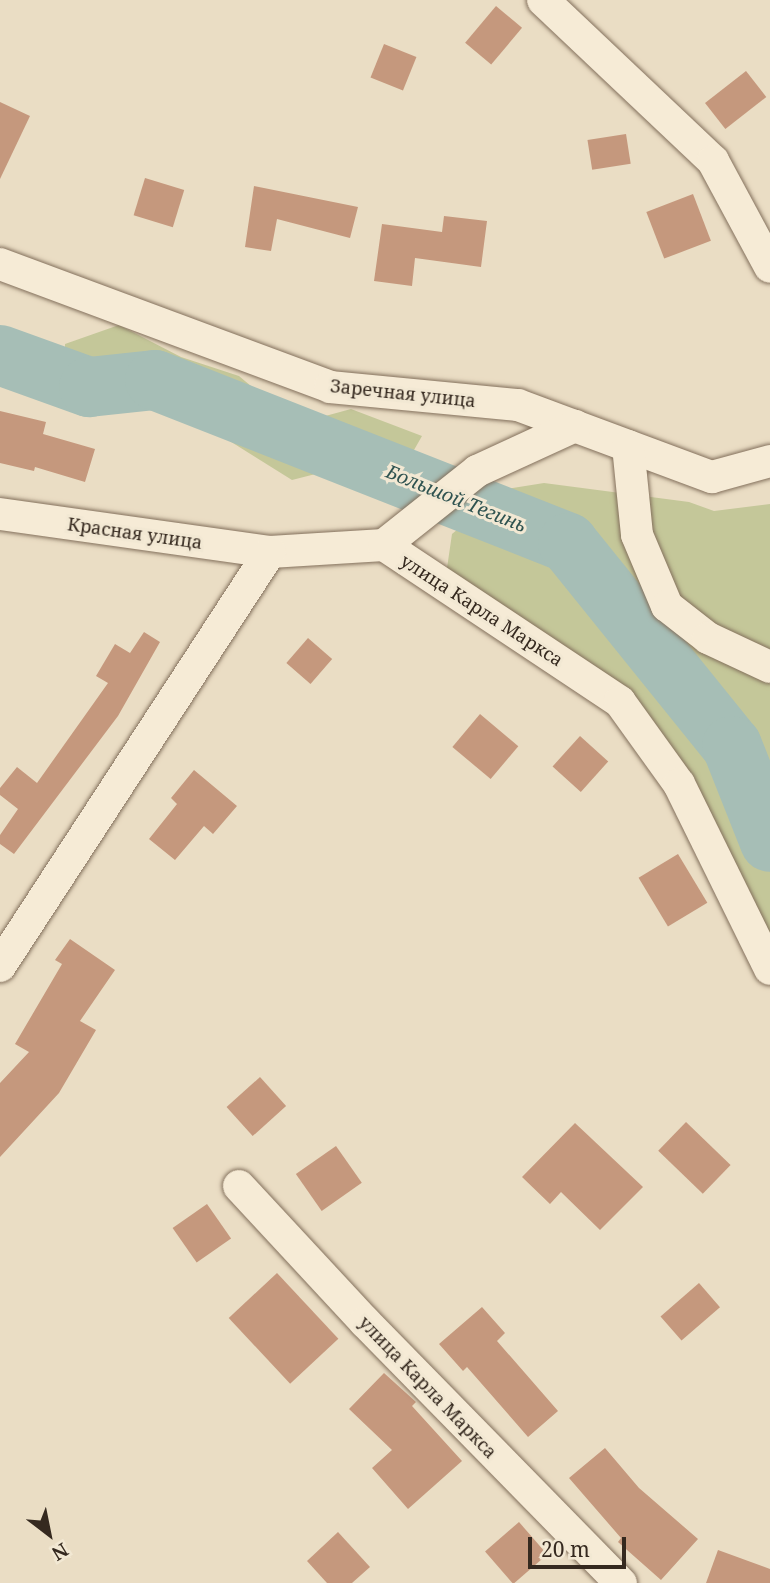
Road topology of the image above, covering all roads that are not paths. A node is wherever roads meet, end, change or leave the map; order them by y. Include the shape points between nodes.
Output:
1 (543, 0) edge
2 (0, 264) edge
3 (770, 267) edge
4 (575, 426) junction
5 (628, 446) junction
6 (770, 461) edge
7 (0, 513) edge
8 (384, 545) junction
9 (270, 552) junction
10 (770, 667) edge
11 (0, 966) edge
12 (770, 970) edge
13 (239, 1186) dead end
14 (621, 1583) edge

1 - 3 street via 713,161
2 - 4 street, Заречная улица via 330,387 518,405
4 - 5 street, Заречная улица
4 - 8 street via 477,471
5 - 6 street, Заречная улица via 712,477
5 - 10 street via 637,535 667,606 708,638
7 - 9 street, Красная улица
8 - 9 street, улица Карла Маркса
8 - 12 street, улица Карла Маркса via 620,702 679,784
9 - 11 street
13 - 14 street, улица Карла Маркса

